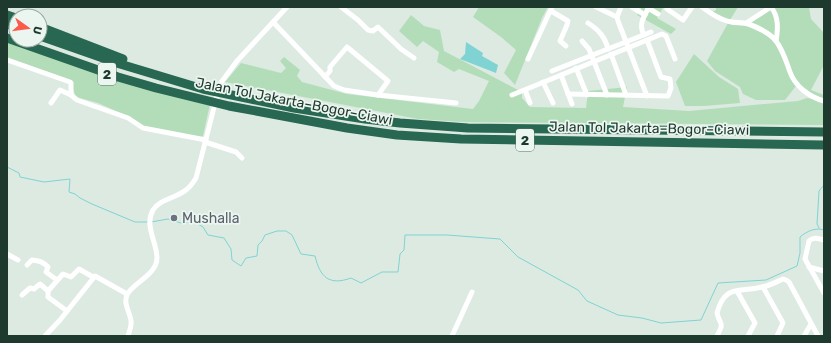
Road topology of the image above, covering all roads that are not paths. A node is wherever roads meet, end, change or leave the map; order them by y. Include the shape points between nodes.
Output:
1 (287, 7) edge
2 (341, 7) edge
3 (596, 7) edge
4 (621, 7) edge
5 (632, 7) edge
6 (692, 7) edge
7 (771, 7) edge
8 (648, 8) edge
9 (552, 9) edge
10 (667, 9) dead end
11 (706, 9) edge
12 (645, 14) junction
13 (658, 14) dead end
14 (617, 17) junction
15 (273, 22) junction
16 (588, 23) dead end
17 (746, 23) junction
18 (48, 30) edge
19 (651, 32) dead end
20 (645, 37) junction
21 (7, 38) edge
22 (48, 39) edge
23 (582, 41) dead end
24 (776, 41) junction
25 (627, 44) junction
26 (566, 46) dead end
27 (608, 49) junction
28 (611, 54) junction
29 (591, 56) junction
30 (414, 58) dead end
31 (528, 59) dead end
32 (675, 59) dead end
33 (7, 60) edge
34 (594, 61) junction
35 (576, 68) junction
36 (552, 71) dead end
37 (561, 75) junction
38 (325, 77) junction
39 (543, 82) junction
40 (193, 86) junction
41 (525, 90) junction
42 (568, 94) junction
43 (71, 95) junction
44 (378, 95) junction
45 (512, 95) dead end
46 (587, 95) junction
47 (608, 95) junction
48 (626, 95) junction
49 (647, 96) junction
50 (824, 101) edge
51 (52, 103) dead end
52 (456, 103) dead end
53 (530, 103) dead end
54 (553, 103) dead end
55 (572, 104) dead end
56 (824, 132) edge
57 (206, 141) junction
58 (824, 145) edge
59 (242, 158) dead end
60 (824, 240) edge
61 (7, 254) edge
62 (18, 260) dead end
63 (27, 265) dead end
64 (809, 267) junction
65 (824, 271) edge
66 (93, 277) junction
67 (57, 280) junction
68 (763, 287) junction
69 (737, 290) junction
70 (48, 291) junction
71 (472, 292) dead end
72 (824, 293) edge
73 (127, 294) junction
74 (22, 295) dead end
75 (67, 311) junction
76 (811, 324) junction
77 (45, 336) edge
78 (128, 336) edge
79 (452, 336) edge
80 (717, 336) edge
81 (748, 336) edge
82 (777, 336) edge
83 (804, 336) edge
84 (818, 336) edge

1 - 15 street
2 - 30 street via 368,30 378,27
3 - 14 street
4 - 14 street
5 - 12 street
6 - 10 street via 683,20
7 - 17 street
7 - 24 street via 778,24
8 - 12 street
8 - 13 street
9 - 26 street via 568,21 560,41
9 - 31 street
11 - 17 street via 732,22
12 - 20 street via 641,27
14 - 25 street
15 - 38 street
15 - 57 street via 237,61 220,84
16 - 27 street via 602,34
17 - 24 street via 768,33
18 - 40 highway
19 - 20 street
20 - 25 street
20 - 32 street via 664,34
20 - 49 street via 661,77 670,79 671,84 668,96
21 - 58 highway, Jalan Tol Jakarta–Bogor–Ciawi / 2 via 118,77 229,106 398,135 453,139
22 - 40 highway, Jalan Tol Jakarta–Bogor–Ciawi / 2
23 - 29 street via 587,45
24 - 50 street via 797,84 807,93
25 - 27 street
25 - 28 street
25 - 49 street
27 - 29 street
28 - 34 street
28 - 48 street
29 - 34 street
29 - 36 street
33 - 43 street via 70,82
34 - 35 street
34 - 47 street
35 - 37 street
35 - 46 street
37 - 39 street
37 - 42 street
38 - 44 street via 339,89
38 - 44 street via 346,47 388,81
39 - 41 street
39 - 54 street
40 - 56 highway, Jalan Tol Jakarta–Bogor–Ciawi / 2 via 294,108 400,124 468,128
41 - 45 street
41 - 53 street
42 - 46 street
42 - 55 street
43 - 51 street via 60,90
43 - 57 street via 81,102 128,118 143,128
44 - 52 street
46 - 47 street
47 - 48 street
48 - 49 street
57 - 59 street via 236,152
57 - 73 street via 199,172 192,185 188,190 160,203 152,212 150,223 156,262 148,274
60 - 64 street via 814,238 810,241 805,259
61 - 62 street
63 - 67 street via 32,260 40,261 48,267 46,271
64 - 65 street
64 - 72 street
66 - 67 street via 79,269 71,277 64,274
66 - 73 street via 97,276
66 - 75 street
67 - 70 street
68 - 69 street
68 - 76 street via 783,279 789,282
68 - 82 street via 783,322
69 - 80 street via 727,294 720,304 717,313 722,328
69 - 81 street via 755,323
70 - 74 street via 40,284
70 - 75 street via 48,297
71 - 79 street
73 - 78 street via 131,323
75 - 77 street
76 - 83 street
76 - 84 street

